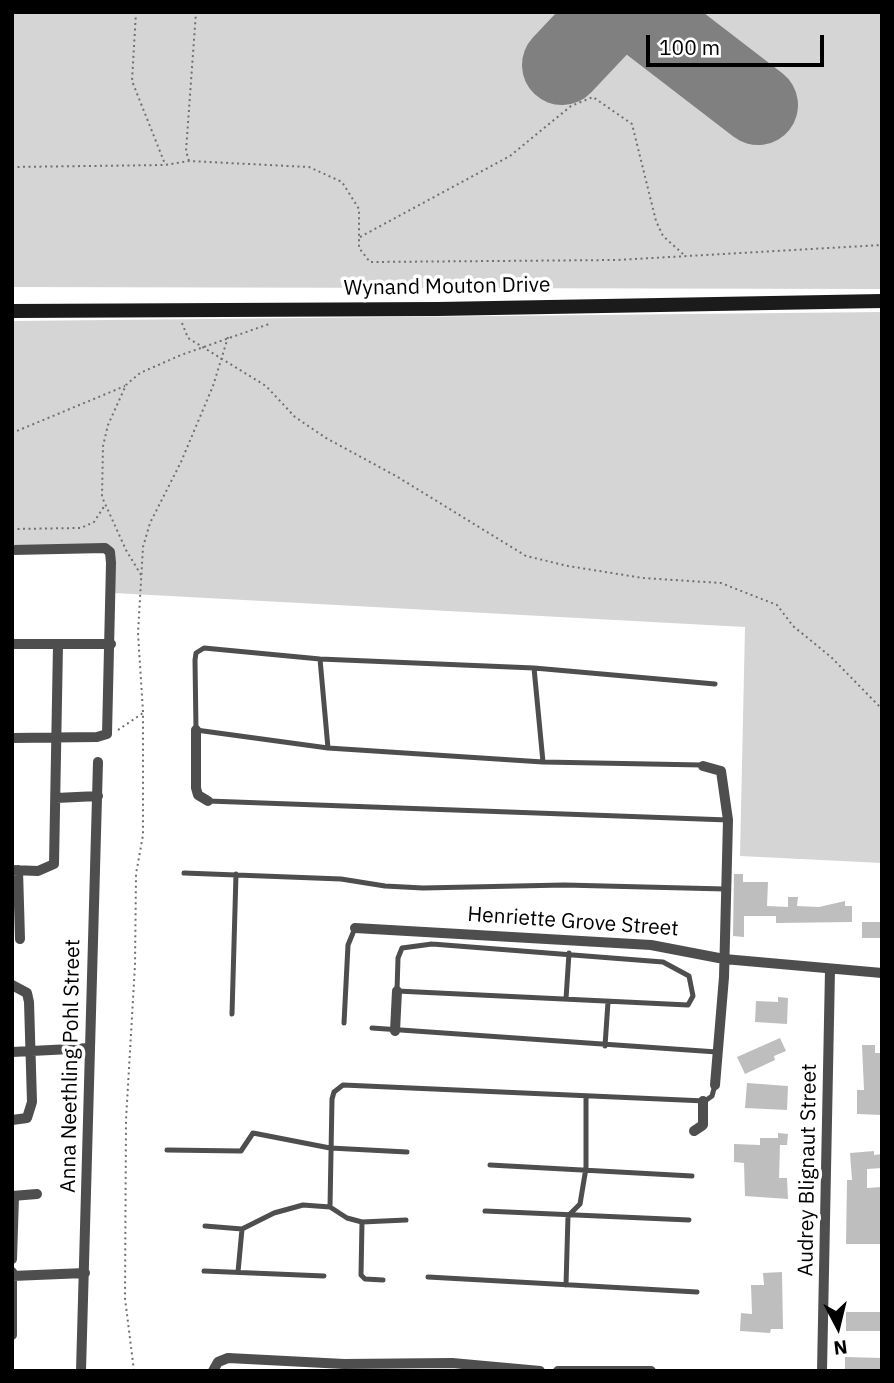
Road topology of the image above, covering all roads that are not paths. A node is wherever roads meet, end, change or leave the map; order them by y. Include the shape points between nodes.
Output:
1 (882, 301) edge
2 (12, 311) edge
3 (12, 550) edge
4 (12, 644) edge
5 (111, 644) junction
6 (58, 645) junction
7 (320, 659) junction
8 (534, 668) junction
9 (715, 684) dead end
10 (196, 730) junction
11 (12, 737) edge
12 (56, 737) junction
13 (328, 748) junction
14 (99, 762) dead end
15 (544, 762) junction
16 (702, 765) joint
17 (97, 796) junction
18 (56, 798) junction
19 (208, 801) joint
20 (728, 820) junction
21 (15, 870) edge
22 (184, 873) dead end
23 (236, 874) junction
24 (726, 889) junction
25 (355, 928) joint
26 (20, 939) dead end
27 (569, 953) junction
28 (724, 959) junction
29 (830, 970) junction
30 (882, 973) edge
31 (12, 985) edge
32 (397, 991) junction
33 (566, 999) junction
34 (608, 1002) junction
35 (232, 1014) dead end
36 (344, 1023) dead end
37 (372, 1028) dead end
38 (395, 1031) junction
39 (605, 1046) junction
40 (90, 1048) junction
41 (31, 1051) junction
42 (12, 1052) edge
43 (720, 1052) junction
44 (715, 1085) joint
45 (586, 1098) junction
46 (703, 1101) junction
47 (12, 1120) edge
48 (694, 1130) dead end
49 (330, 1149) junction
50 (167, 1150) dead end
51 (407, 1152) dead end
52 (490, 1165) dead end
53 (586, 1168) junction
54 (692, 1176) dead end
55 (37, 1194) dead end
56 (13, 1196) edge
57 (330, 1207) junction
58 (485, 1211) dead end
59 (568, 1216) junction
60 (406, 1220) dead end
61 (689, 1220) dead end
62 (362, 1222) junction
63 (205, 1226) dead end
64 (242, 1229) junction
65 (12, 1259) edge
66 (204, 1271) dead end
67 (238, 1272) junction
68 (85, 1273) junction
69 (12, 1274) edge
70 (324, 1276) dead end
71 (428, 1277) dead end
72 (383, 1280) dead end
73 (566, 1285) junction
74 (697, 1292) dead end
75 (12, 1335) edge
76 (344, 1367) edge
77 (81, 1371) edge
78 (213, 1371) edge
79 (540, 1371) edge
80 (558, 1371) edge
81 (651, 1371) edge
82 (822, 1371) edge

1 - 2 street, Wynand Mouton Drive
3 - 5 street via 109,550
4 - 6 street
5 - 6 street
5 - 12 street via 108,732 97,737
6 - 12 street
7 - 8 lane
7 - 10 lane via 200,650 195,660
7 - 13 lane
8 - 9 lane
8 - 15 lane
10 - 13 lane
10 - 19 street via 196,788
11 - 12 street
12 - 18 street
13 - 15 lane
14 - 17 street, Anna Neethling Pohl Street
15 - 16 lane
16 - 20 street via 721,771
17 - 18 street
17 - 40 street, Anna Neethling Pohl Street
18 - 21 street via 54,864 38,871
19 - 20 lane
20 - 24 street
21 - 26 street
22 - 23 lane
23 - 24 lane via 410,887
23 - 35 lane
24 - 28 street
25 - 28 street, Henriette Grove Street via 651,945
25 - 36 lane, Henriette Grove Street via 348,945
27 - 32 lane via 406,945 398,958
27 - 33 lane
27 - 34 lane via 663,962 684,970 693,982 688,1005
28 - 29 street, Henriette Grove Street
28 - 43 street
29 - 30 street, Henriette Grove Street
29 - 82 street, Audrey Blignaut Street
31 - 41 street via 27,993
32 - 33 lane
32 - 38 street
33 - 34 lane
34 - 39 lane
37 - 38 lane
38 - 39 lane
39 - 43 lane
40 - 41 street
40 - 68 street, Anna Neethling Pohl Street
41 - 42 street
41 - 47 street via 30,1113 24,1120
43 - 44 street
44 - 46 lane via 712,1096
45 - 46 lane
45 - 49 lane via 343,1085 334,1092
45 - 53 lane
46 - 48 street via 703,1125
49 - 50 lane via 253,1133 244,1150 236,1152
49 - 51 lane
49 - 57 lane
52 - 53 lane
53 - 54 lane
53 - 59 lane via 580,1204
55 - 56 street
56 - 65 street
57 - 62 lane
57 - 64 lane via 292,1207
58 - 59 lane
59 - 61 lane
59 - 73 lane
60 - 62 lane
62 - 72 lane via 361,1275
63 - 64 lane
64 - 67 lane
66 - 67 lane
67 - 70 lane
68 - 69 street
68 - 77 street, Anna Neethling Pohl Street
69 - 75 street
71 - 73 lane
73 - 74 lane
76 - 78 street via 228,1358 218,1362
76 - 79 street via 452,1363
80 - 81 street

